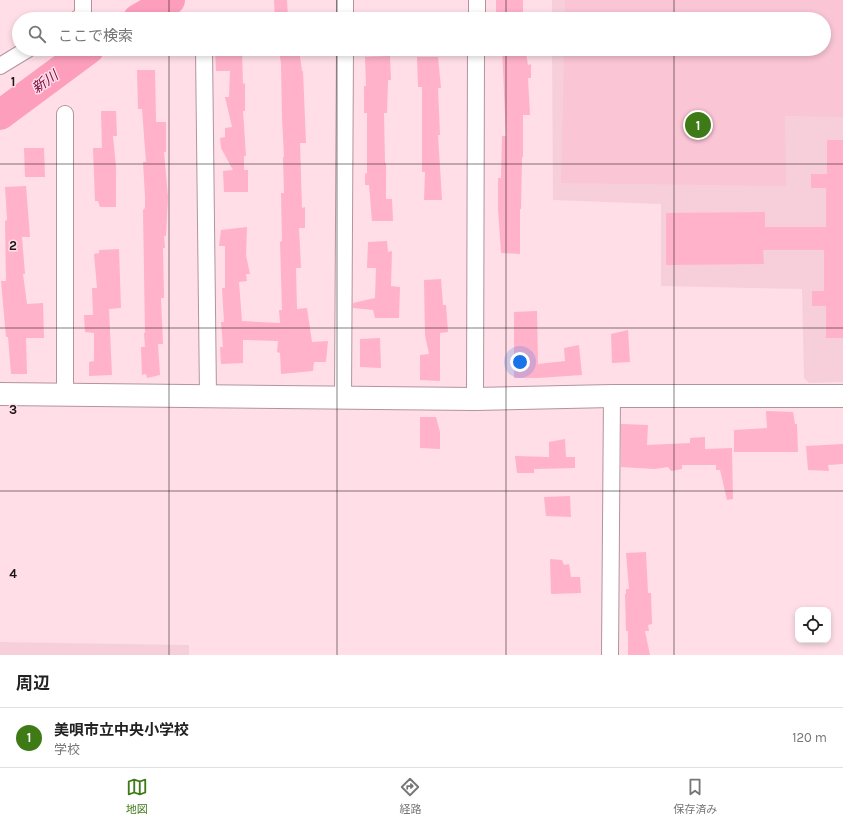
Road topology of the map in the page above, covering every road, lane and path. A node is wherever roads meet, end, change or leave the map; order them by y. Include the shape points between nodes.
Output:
1 (83, 0) edge
2 (345, 0) edge
3 (477, 0) edge
4 (83, 12) edge
5 (345, 12) edge
6 (477, 12) edge
7 (16, 56) edge
8 (204, 56) edge
9 (345, 56) edge
10 (476, 56) edge
11 (0, 66) edge
12 (64, 114) dead end
13 (0, 394) edge
14 (66, 396) junction
15 (612, 396) junction
16 (843, 396) edge
17 (208, 397) junction
18 (343, 398) junction
19 (475, 399) junction
20 (610, 655) edge

1 - 4 street
2 - 5 street
3 - 6 street
7 - 11 street
8 - 17 street
9 - 18 street
10 - 19 street
12 - 14 street
13 - 14 street
14 - 17 street
15 - 16 street
15 - 19 street
15 - 20 street
17 - 18 street
18 - 19 street

